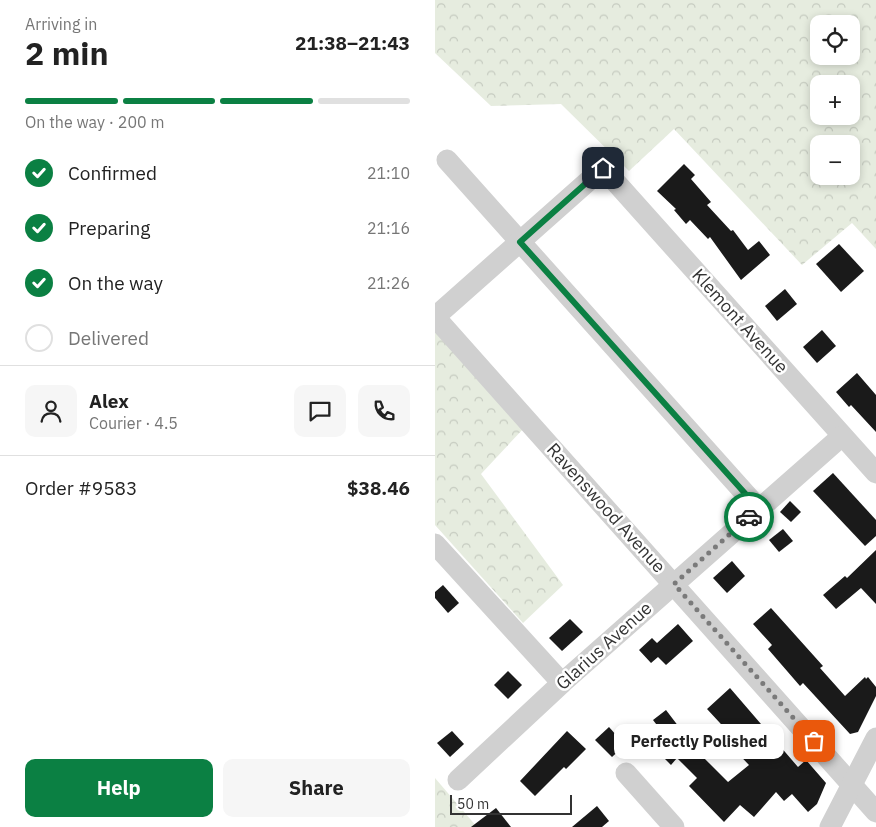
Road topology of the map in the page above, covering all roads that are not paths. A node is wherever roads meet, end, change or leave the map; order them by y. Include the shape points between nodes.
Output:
1 (447, 160) dead end
2 (520, 242) junction
3 (435, 317) edge
4 (842, 436) junction
5 (876, 473) edge
6 (759, 509) junction
7 (435, 544) edge
8 (674, 584) junction
9 (562, 683) junction
10 (876, 738) edge
11 (627, 773) dead end
12 (458, 780) dead end
13 (852, 784) junction
14 (876, 812) edge
15 (675, 827) edge
16 (830, 827) edge

1 - 2 street
2 - 3 street
2 - 4 street, Klemont Avenue via 603,168
2 - 6 street
3 - 8 street, Ravenswood Avenue
4 - 5 street, Klemont Avenue
4 - 6 street, Glarius Avenue
6 - 8 street, Glarius Avenue
7 - 9 street
8 - 9 street, Glarius Avenue
8 - 13 street, Ravenswood Avenue
9 - 12 street, Glarius Avenue
10 - 13 street
11 - 15 street
13 - 14 street, Ravenswood Avenue
13 - 16 street

